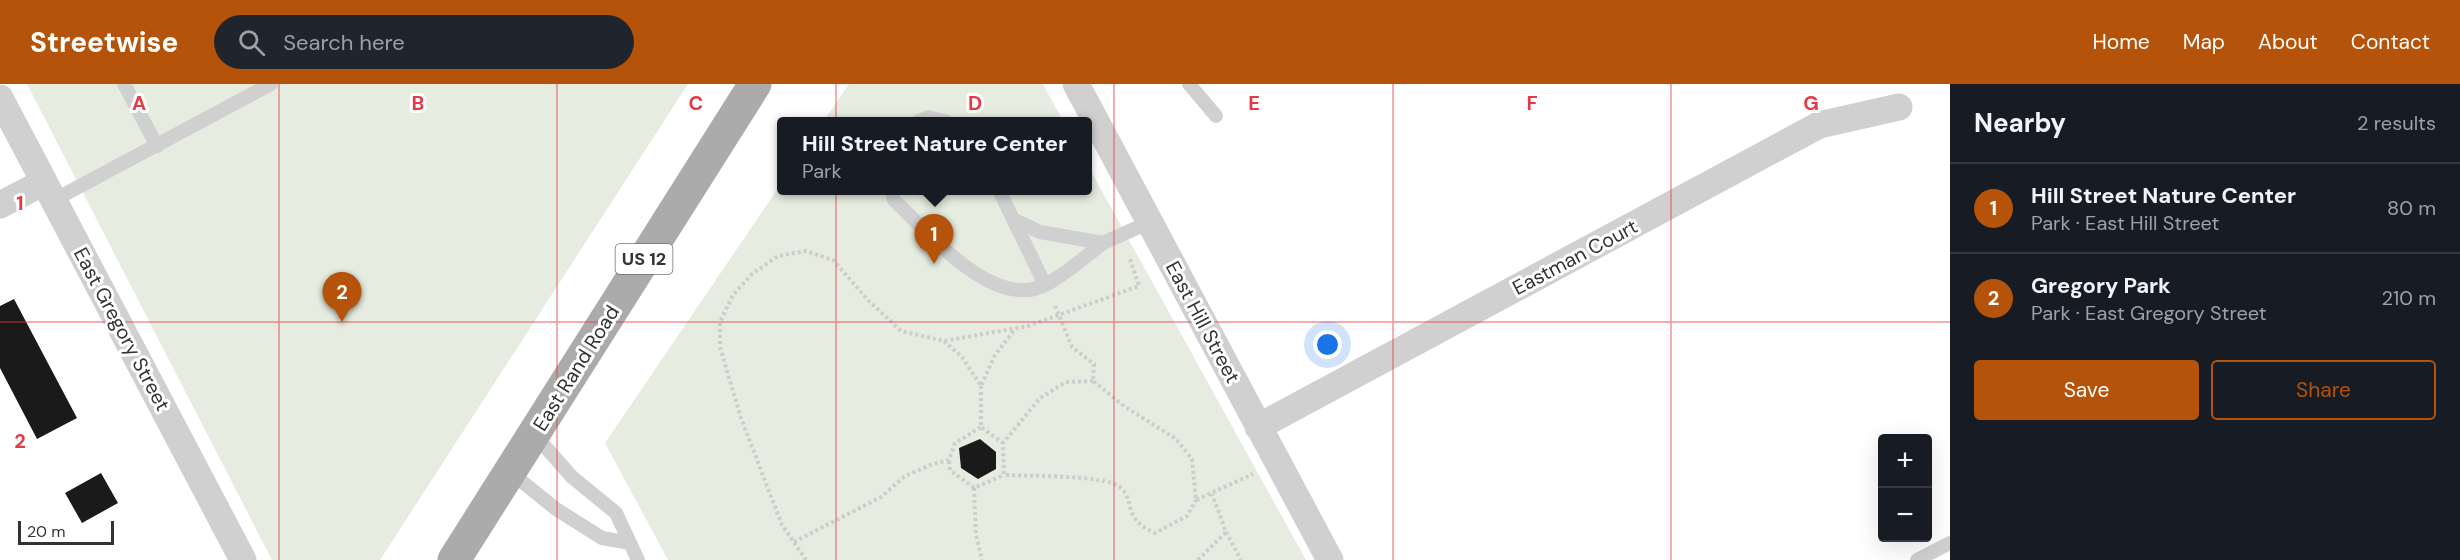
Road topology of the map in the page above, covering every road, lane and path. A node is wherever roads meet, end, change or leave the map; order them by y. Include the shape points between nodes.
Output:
1 (124, 84) edge
2 (271, 84) edge
3 (755, 84) edge
4 (1076, 84) edge
5 (1189, 84) edge
6 (0, 98) edge
7 (1899, 106) dead end
8 (1216, 116) dead end
9 (157, 146) junction
10 (49, 191) junction
11 (892, 195) edge
12 (1001, 195) edge
13 (0, 205) edge
14 (1013, 219) junction
15 (1150, 222) junction
16 (1121, 235) junction
17 (1103, 243) junction
18 (1045, 285) junction
19 (1060, 315) junction
20 (1015, 329) junction
21 (945, 341) junction
22 (1093, 381) junction
23 (981, 386) junction
24 (981, 427) junction
25 (1258, 427) junction
26 (534, 434) junction
27 (1003, 443) junction
28 (949, 460) junction
29 (1278, 462) junction
30 (510, 472) junction
31 (1004, 476) junction
32 (974, 488) junction
33 (1212, 494) junction
34 (1196, 500) junction
35 (1226, 532) junction
36 (794, 542) junction
37 (1950, 543) edge
38 (632, 554) edge
39 (243, 560) edge
40 (454, 560) edge
41 (806, 560) edge
42 (982, 560) edge
43 (1198, 560) edge
44 (1241, 560) edge
45 (1330, 560) edge
46 (1917, 560) edge

1 - 9 lane
2 - 9 lane
3 - 26 main road, East Rand Road / US 12
4 - 15 street, East Hill Street
5 - 8 lane
6 - 10 street, East Gregory Street
7 - 25 street, Eastman Court via 1819,125
9 - 10 lane
10 - 13 street
10 - 39 street, East Gregory Street
11 - 18 lane via 972,273 1014,292
12 - 14 lane
14 - 17 lane via 1040,232
14 - 18 lane
15 - 16 lane
15 - 25 street, East Hill Street
16 - 17 lane
16 - 19 path via 1140,286
17 - 18 lane
18 - 19 path
19 - 20 path
19 - 22 path via 1072,347 1094,364
20 - 21 path
20 - 23 path via 995,355
21 - 23 path via 962,357
21 - 36 path via 901,331 833,260 806,251 778,256 752,274 733,295 720,322 720,347 782,525
22 - 27 path via 1066,382 1040,398
22 - 34 path via 1176,439 1192,459
23 - 24 path
24 - 27 path
24 - 28 path via 955,443
25 - 29 street, East Hill Street
26 - 30 main road, East Rand Road / US 12
26 - 38 lane via 572,477 616,513
27 - 31 path
28 - 32 path via 950,470
28 - 36 path via 905,476 881,497
29 - 33 path
29 - 45 street, East Hill Street
30 - 38 lane via 556,508
30 - 40 main road, East Rand Road / US 12
31 - 32 path
31 - 34 path via 1100,480 1119,485 1133,518 1155,533 1187,516
32 - 42 path via 976,535
33 - 34 path
33 - 35 path
35 - 43 path
35 - 44 path
36 - 41 path
37 - 46 lane

